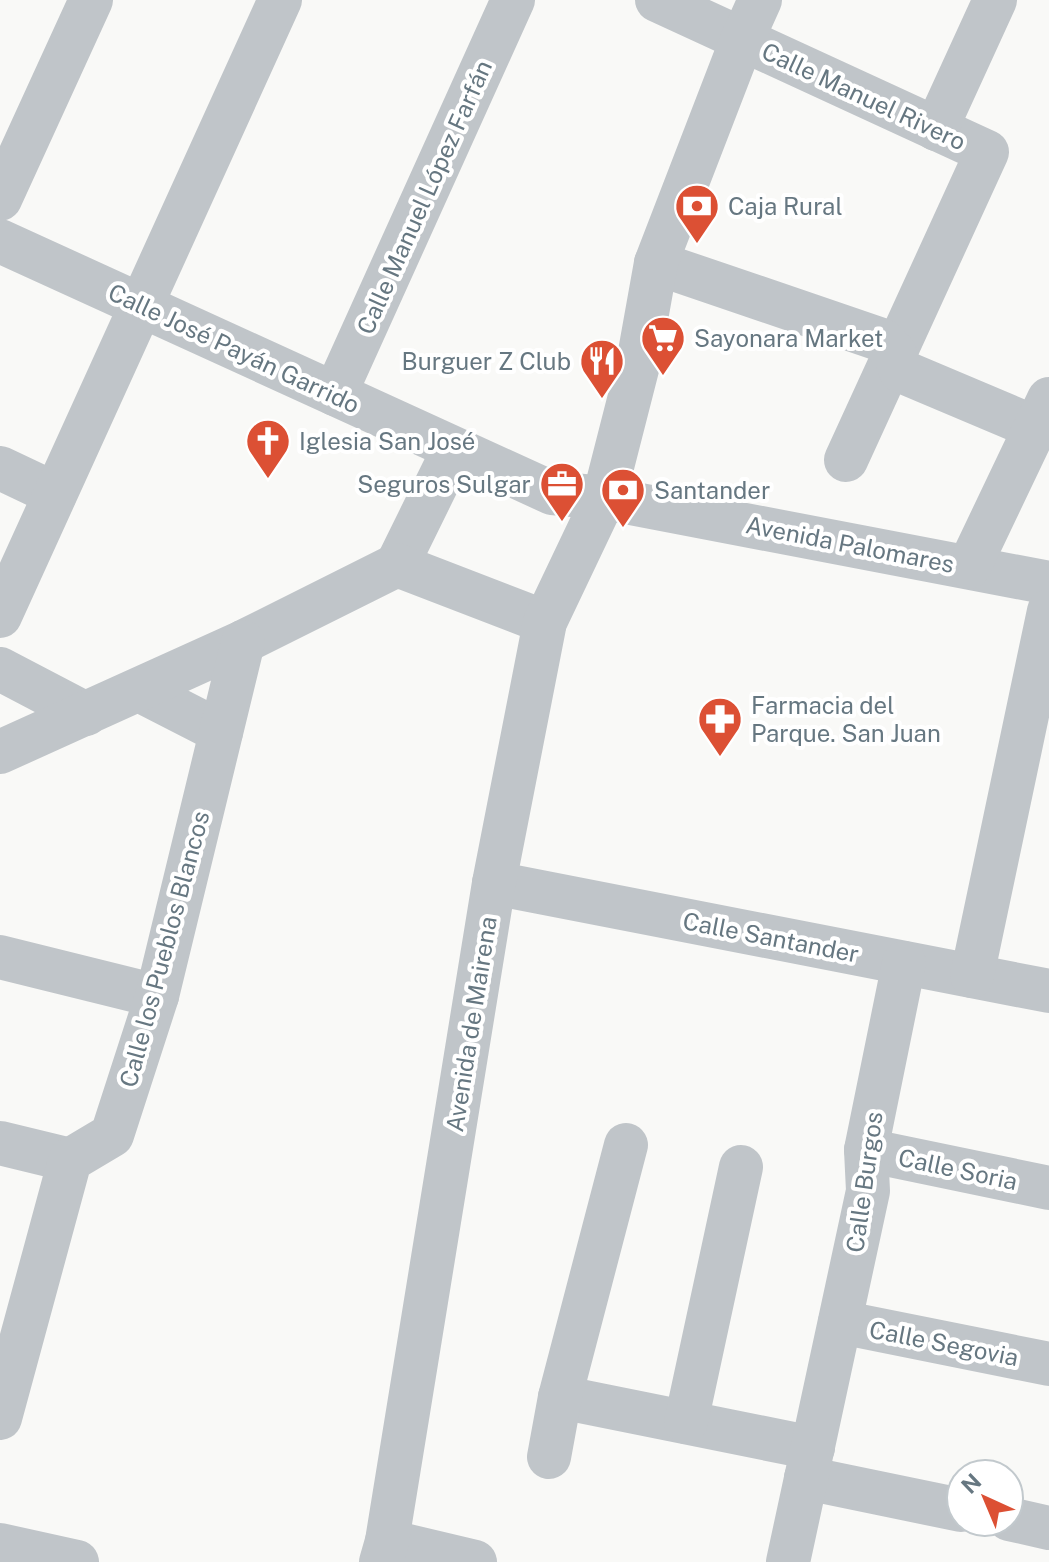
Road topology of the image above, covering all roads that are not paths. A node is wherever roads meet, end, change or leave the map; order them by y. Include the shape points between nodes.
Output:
1 (91, 0) edge
2 (280, 0) edge
3 (513, 0) edge
4 (657, 0) edge
5 (760, 0) edge
6 (995, 0) edge
7 (742, 40) junction
8 (936, 129) junction
9 (0, 199) edge
10 (0, 241) edge
11 (656, 263) junction
12 (141, 305) junction
13 (895, 354) junction
14 (335, 394) junction
15 (1042, 414) edge
16 (454, 449) junction
17 (846, 460) dead end
18 (0, 468) edge
19 (55, 494) junction
20 (604, 498) junction
21 (397, 565) junction
22 (969, 567) junction
23 (1049, 583) edge
24 (1049, 611) edge
25 (0, 616) edge
26 (545, 622) junction
27 (243, 642) junction
28 (0, 669) edge
29 (139, 690) junction
30 (86, 714) junction
31 (221, 732) junction
32 (0, 752) edge
33 (494, 883) junction
34 (0, 957) edge
35 (904, 963) junction
36 (972, 976) junction
37 (1049, 991) edge
38 (157, 996) junction
39 (0, 1143) edge
40 (626, 1145) dead end
41 (866, 1150) junction
42 (70, 1160) junction
43 (741, 1167) dead end
44 (1049, 1188) edge
45 (840, 1322) junction
46 (1049, 1364) edge
47 (560, 1397) junction
48 (0, 1418) edge
49 (686, 1422) junction
50 (549, 1457) dead end
51 (809, 1463) junction
52 (945, 1505) edge
53 (1025, 1523) edge
54 (1049, 1528) edge
55 (0, 1545) edge
56 (384, 1552) edge
57 (77, 1562) edge
58 (475, 1562) edge
59 (788, 1562) edge

1 - 9 street
2 - 12 street
3 - 14 street, Calle Manuel López Farfán
4 - 7 street, Calle Manuel Rivero
5 - 7 street, Avenida de Mairena
6 - 8 street
7 - 8 street, Calle Manuel Rivero
7 - 11 street, Avenida de Mairena
8 - 13 street, Calle Manuel Rivero via 987,152
10 - 12 street, Calle José Payán Garrido
11 - 13 street via 882,340
11 - 20 street, Avenida de Mairena via 637,369
12 - 14 street, Calle José Payán Garrido
12 - 19 street
13 - 15 street via 901,371
13 - 17 street
14 - 16 street, Calle José Payán Garrido
15 - 22 street
16 - 20 street, Calle José Payán Garrido via 552,493
16 - 21 street
18 - 19 street
19 - 25 street
20 - 22 street, Avenida Palomares
20 - 26 street, Avenida de Mairena
21 - 26 street
21 - 27 street
22 - 23 street, Avenida Palomares
24 - 36 street
26 - 33 street, Avenida de Mairena
27 - 29 street
27 - 31 street, Calle los Pueblos Blancos
28 - 30 street
29 - 30 street
29 - 31 street
30 - 32 street
31 - 38 street, Calle los Pueblos Blancos
33 - 35 street, Calle Santander
33 - 56 street, Avenida de Mairena
34 - 38 street
35 - 36 street, Calle Santander
35 - 41 street, Calle Burgos
36 - 37 street, Calle Santander
38 - 42 street, Calle los Pueblos Blancos via 112,1135
39 - 42 street
40 - 47 street
41 - 44 street, Calle Soria
41 - 45 street, Calle Burgos via 868,1191
42 - 48 street
43 - 49 street
45 - 46 street, Calle Segovia
45 - 51 street, Calle Burgos
47 - 49 street
47 - 50 street
49 - 51 street
51 - 52 street
51 - 59 street, Calle Burgos
53 - 54 street
55 - 57 street
56 - 58 street

